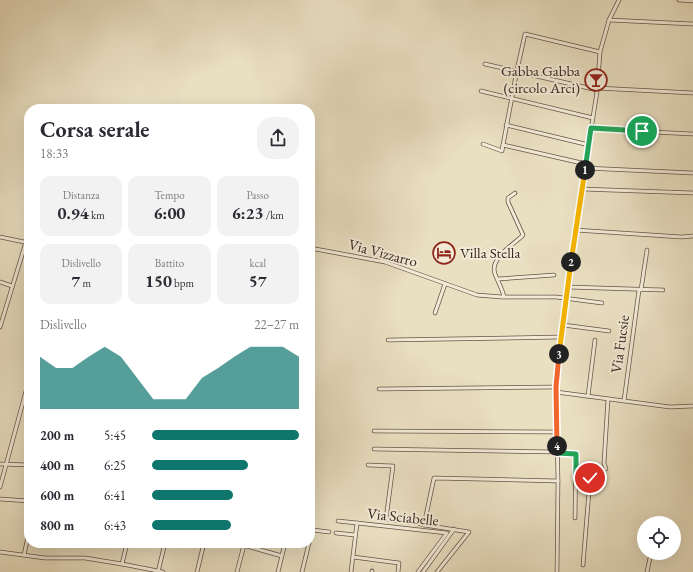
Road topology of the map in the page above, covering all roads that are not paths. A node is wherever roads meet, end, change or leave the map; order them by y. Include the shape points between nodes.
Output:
1 (619, 0) edge
2 (679, 0) edge
3 (693, 1) edge
4 (609, 20) junction
5 (693, 24) edge
6 (600, 52) junction
7 (485, 64) dead end
8 (516, 70) junction
9 (597, 89) junction
10 (481, 91) dead end
11 (693, 93) edge
12 (511, 99) junction
13 (593, 118) junction
14 (506, 125) junction
15 (591, 128) junction
16 (693, 134) edge
17 (483, 144) dead end
18 (502, 145) junction
19 (589, 145) junction
20 (586, 164) junction
21 (585, 168) junction
22 (693, 173) edge
23 (582, 189) junction
24 (515, 193) dead end
25 (693, 193) edge
26 (575, 230) junction
27 (0, 236) edge
28 (693, 236) edge
29 (24, 241) edge
30 (315, 249) edge
31 (646, 250) dead end
32 (24, 251) edge
33 (554, 275) dead end
34 (498, 279) junction
35 (0, 282) edge
36 (445, 284) junction
37 (12, 286) junction
38 (568, 287) junction
39 (640, 290) junction
40 (663, 290) dead end
41 (504, 297) junction
42 (567, 298) junction
43 (602, 303) dead end
44 (435, 313) dead end
45 (563, 325) junction
46 (0, 327) edge
47 (609, 331) dead end
48 (561, 337) junction
49 (388, 340) dead end
50 (595, 340) dead end
51 (556, 387) junction
52 (379, 390) dead end
53 (556, 392) junction
54 (588, 396) junction
55 (608, 399) junction
56 (624, 401) junction
57 (24, 405) edge
58 (693, 406) edge
59 (374, 431) dead end
60 (556, 432) junction
61 (374, 449) dead end
62 (557, 453) junction
63 (0, 464) edge
64 (6, 464) junction
65 (24, 465) edge
66 (368, 466) dead end
67 (606, 469) dead end
68 (576, 477) junction
69 (558, 481) junction
70 (0, 487) edge
71 (0, 499) edge
72 (24, 501) edge
73 (575, 518) dead end
74 (338, 521) dead end
75 (357, 524) junction
76 (424, 525) junction
77 (454, 529) junction
78 (315, 530) edge
79 (329, 532) dead end
80 (336, 533) dead end
81 (355, 535) junction
82 (26, 548) edge
83 (126, 548) edge
84 (165, 548) edge
85 (203, 548) edge
86 (243, 548) edge
87 (257, 548) edge
88 (284, 548) edge
89 (308, 548) edge
90 (0, 552) edge
91 (24, 555) junction
92 (282, 556) junction
93 (353, 557) junction
94 (374, 560) junction
95 (650, 560) edge
96 (122, 564) junction
97 (373, 566) tunnel mouth
98 (583, 566) dead end
99 (158, 571) edge
100 (164, 572) edge
101 (197, 572) edge
102 (237, 572) edge
103 (278, 572) edge
104 (302, 572) edge
105 (351, 572) edge
106 (398, 572) edge
107 (418, 572) edge
108 (423, 572) edge
109 (438, 572) edge
110 (557, 572) edge
111 (647, 572) edge

1 - 4 street
2 - 3 street
4 - 5 street
4 - 6 street
6 - 8 street via 525,34
6 - 9 street
7 - 8 street
8 - 9 street
8 - 12 street
9 - 11 street
9 - 13 street
10 - 12 street
12 - 13 street
12 - 14 street
13 - 15 street
14 - 18 street
14 - 19 street
15 - 16 street
15 - 19 street
17 - 18 street via 502,152
18 - 20 street
19 - 20 street
20 - 21 street
21 - 22 street
21 - 23 street
23 - 25 street
23 - 26 street
24 - 34 street via 508,198 508,202 523,235 497,261 494,271
26 - 28 street
26 - 38 street
27 - 29 street
30 - 36 street, Via Vizzarro via 385,262
31 - 39 street, Via Fucsie
32 - 37 street
33 - 34 street
34 - 41 street
35 - 37 street
36 - 41 street, Via Vizzarro via 477,295
36 - 44 street
37 - 46 street
38 - 39 street
38 - 42 street
39 - 40 street
39 - 56 street, Via Fucsie
41 - 42 street, Via Vizzarro
42 - 43 street, Via Vizzarro
42 - 45 street
45 - 47 street
45 - 48 street
48 - 49 street
48 - 51 street
50 - 54 street
51 - 52 street
51 - 53 street
53 - 54 street
53 - 60 street
54 - 55 street
55 - 56 street
55 - 67 street via 604,463
56 - 58 street via 670,407
57 - 64 street
59 - 60 street
60 - 62 street
61 - 62 street
62 - 68 street via 576,454
62 - 69 street
63 - 64 street
64 - 65 street
64 - 70 street
66 - 76 street via 393,466 386,519
68 - 73 street
68 - 98 street via 590,479
69 - 76 street via 434,478
69 - 110 street
71 - 72 street
74 - 75 street
75 - 81 street, Via Sciabelle
75 - 107 street, Via Sciabelle via 447,533
76 - 77 street
77 - 108 street, Via Sciabelle
77 - 109 street via 469,532
78 - 79 street
80 - 81 street
81 - 93 street, Via Sciabelle
82 - 91 street
83 - 96 street
84 - 99 street
85 - 101 street
86 - 102 street
87 - 92 street
88 - 92 street
89 - 104 street
90 - 91 street
91 - 96 street via 85,558
92 - 103 street
93 - 94 street
93 - 105 street, Via Sciabelle
94 - 97 street
94 - 106 street via 399,563
95 - 111 street
96 - 99 street
99 - 100 street

